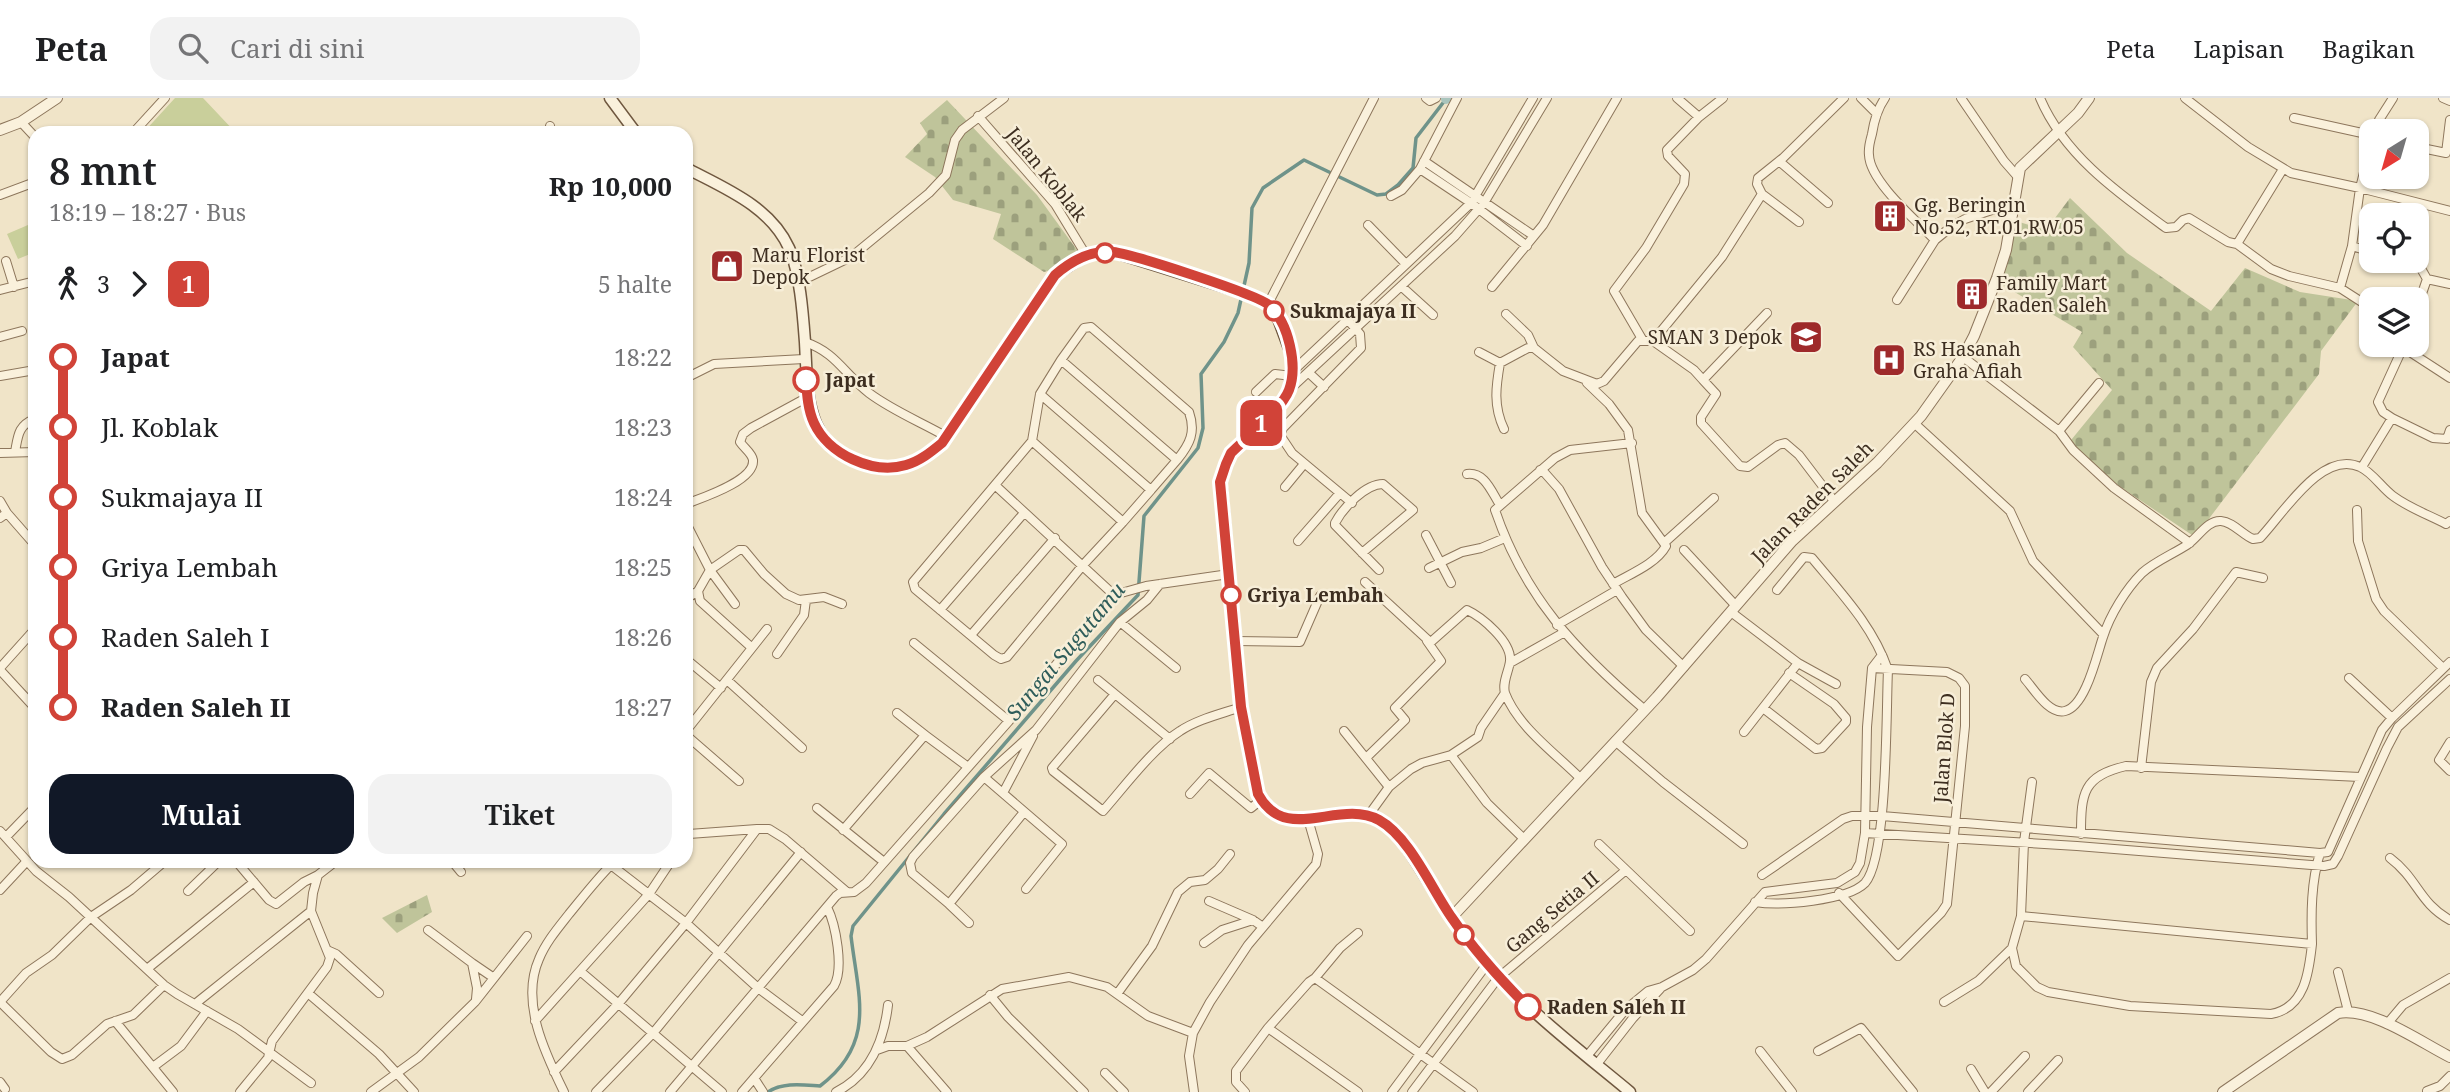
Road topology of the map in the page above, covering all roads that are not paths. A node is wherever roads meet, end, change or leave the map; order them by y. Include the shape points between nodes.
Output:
1 (57, 98) edge
2 (165, 98) edge
3 (610, 98) edge
4 (1004, 98) edge
5 (1374, 98) edge
6 (1426, 98) edge
7 (1436, 98) edge
8 (1457, 98) edge
9 (1533, 98) edge
10 (1547, 98) edge
11 (1617, 98) edge
12 (1677, 98) edge
13 (1723, 98) edge
14 (1844, 98) edge
15 (1861, 98) edge
16 (1885, 98) edge
17 (1961, 98) edge
18 (2039, 98) edge
19 (2090, 98) edge
20 (2185, 98) edge
21 (2393, 98) edge
22 (2443, 98) edge
23 (2450, 101) edge
24 (1877, 114) junction
25 (978, 116) junction
26 (1699, 117) junction
27 (2294, 118) dead end
28 (2380, 119) edge
29 (2450, 120) edge
30 (21, 122) junction
31 (139, 126) edge
32 (631, 126) edge
33 (0, 130) edge
34 (28, 130) edge
35 (2057, 131) junction
36 (2359, 132) edge
37 (2429, 149) edge
38 (1779, 161) junction
39 (1422, 165) junction
40 (2283, 169) junction
41 (693, 172) edge
42 (2018, 177) junction
43 (28, 185) edge
44 (2359, 188) edge
45 (2360, 189) edge
46 (2364, 189) edge
47 (1762, 194) junction
48 (0, 195) edge
49 (1391, 196) dead end
50 (1473, 199) junction
51 (1828, 202) dead end
52 (1482, 206) junction
53 (2014, 207) junction
54 (2450, 211) edge
55 (1799, 222) dead end
56 (1368, 225) dead end
57 (1534, 236) junction
58 (1935, 240) junction
59 (2237, 244) junction
60 (1527, 246) junction
61 (2351, 246) junction
62 (2359, 248) edge
63 (1086, 255) junction
64 (6, 261) dead end
65 (1405, 263) junction
66 (2424, 273) edge
67 (2427, 279) junction
68 (28, 283) edge
69 (797, 283) junction
70 (2450, 284) edge
71 (1401, 286) junction
72 (1492, 286) dead end
73 (14, 287) junction
74 (2424, 287) edge
75 (2340, 288) junction
76 (0, 290) edge
77 (1897, 300) dead end
78 (2359, 301) edge
79 (1268, 304) junction
80 (1768, 313) dead end
81 (1506, 314) dead end
82 (1433, 315) dead end
83 (1347, 319) junction
84 (1355, 328) junction
85 (22, 331) dead end
86 (0, 337) edge
87 (1642, 339) junction
88 (1653, 341) junction
89 (805, 342) junction
90 (1534, 348) junction
91 (1479, 352) dead end
92 (1963, 357) junction
93 (2399, 357) edge
94 (2418, 357) edge
95 (804, 359) junction
96 (1061, 360) junction
97 (1500, 363) junction
98 (28, 371) edge
99 (1292, 373) junction
100 (1309, 373) junction
101 (693, 374) edge
102 (0, 376) edge
103 (2450, 378) edge
104 (1703, 380) junction
105 (1584, 381) junction
106 (2099, 383) dead end
107 (1324, 387) junction
108 (1289, 390) junction
109 (1256, 392) dead end
110 (1040, 394) junction
111 (808, 397) junction
112 (2392, 418) junction
113 (28, 421) edge
114 (1914, 423) junction
115 (1504, 429) dead end
116 (2450, 430) edge
117 (2059, 431) junction
118 (947, 438) junction
119 (1032, 441) junction
120 (1632, 443) junction
121 (15, 452) junction
122 (28, 452) edge
123 (0, 453) edge
124 (1178, 460) junction
125 (1304, 464) junction
126 (2362, 467) junction
127 (1540, 470) junction
128 (1467, 474) dead end
129 (996, 486) junction
130 (1285, 487) dead end
131 (1151, 490) junction
132 (1340, 493) junction
133 (1714, 498) dead end
134 (0, 501) edge
135 (1834, 501) junction
136 (693, 502) edge
137 (1352, 503) junction
138 (1497, 508) junction
139 (1413, 510) junction
140 (2357, 510) dead end
141 (1024, 513) junction
142 (4, 515) edge
143 (1421, 519) dead end
144 (2450, 521) edge
145 (1124, 522) junction
146 (1426, 535) dead end
147 (693, 537) edge
148 (28, 538) edge
149 (1055, 538) junction
150 (1505, 538) junction
151 (1298, 541) dead end
152 (1664, 542) junction
153 (2190, 543) junction
154 (1684, 550) dead end
155 (1362, 552) junction
156 (1439, 563) junction
157 (1083, 565) junction
158 (1429, 568) dead end
159 (710, 570) junction
160 (1379, 570) dead end
161 (1229, 574) junction
162 (2263, 578) dead end
163 (1365, 582) dead end
164 (1451, 583) dead end
165 (1160, 584) junction
166 (1615, 587) junction
167 (1777, 590) dead end
168 (698, 591) junction
169 (693, 594) edge
170 (1117, 594) junction
171 (1320, 596) dead end
172 (806, 600) junction
173 (735, 604) dead end
174 (842, 604) dead end
175 (1734, 609) junction
176 (940, 610) junction
177 (1120, 622) junction
178 (766, 629) dead end
179 (1560, 629) junction
180 (2103, 634) junction
181 (971, 635) junction
182 (28, 637) edge
183 (1235, 641) junction
184 (1427, 641) junction
185 (914, 643) dead end
186 (751, 648) junction
187 (777, 654) dead end
188 (1882, 655) junction
189 (1510, 663) junction
190 (1798, 663) junction
191 (693, 665) edge
192 (2447, 665) edge
193 (1684, 667) junction
194 (1176, 668) dead end
195 (1872, 668) junction
196 (0, 669) edge
197 (1888, 670) junction
198 (1789, 673) junction
199 (2349, 678) dead end
200 (2025, 679) dead end
201 (2450, 679) edge
202 (727, 680) junction
203 (1098, 680) dead end
204 (1836, 684) dead end
205 (720, 688) junction
206 (1505, 693) junction
207 (1115, 694) junction
208 (28, 700) edge
209 (1241, 707) junction
210 (1763, 708) junction
211 (1645, 710) junction
212 (897, 713) dead end
213 (2392, 718) junction
214 (1009, 720) junction
215 (693, 724) edge
216 (1036, 730) junction
217 (1344, 731) dead end
218 (1744, 732) dead end
219 (925, 735) junction
220 (693, 739) edge
221 (1170, 739) junction
222 (1615, 741) junction
223 (2450, 742) edge
224 (802, 748) dead end
225 (1451, 755) junction
226 (1366, 758) junction
227 (968, 767) junction
228 (2141, 768) junction
229 (2450, 771) edge
230 (984, 777) junction
231 (2360, 777) junction
232 (1580, 778) junction
233 (739, 781) dead end
234 (2032, 782) dead end
235 (1389, 788) junction
236 (1003, 793) junction
237 (1191, 794) dead end
238 (1261, 800) junction
239 (817, 808) dead end
240 (1024, 812) junction
241 (28, 813) edge
242 (1368, 816) junction
243 (1866, 816) junction
244 (1882, 816) junction
245 (1308, 819) junction
246 (1955, 822) junction
247 (2026, 828) junction
248 (757, 829) junction
249 (843, 830) junction
250 (1880, 832) junction
251 (1865, 833) junction
252 (3, 834) edge
253 (2081, 834) junction
254 (693, 835) edge
255 (1524, 839) junction
256 (1954, 839) junction
257 (2024, 842) junction
258 (1599, 844) dead end
259 (1743, 844) dead end
260 (2332, 846) junction
261 (801, 852) junction
262 (2320, 853) junction
263 (1230, 854) dead end
264 (2338, 856) junction
265 (2390, 858) dead end
266 (27, 862) joint
267 (884, 862) junction
268 (2316, 866) junction
269 (34, 868) edge
270 (157, 868) edge
271 (212, 868) edge
272 (242, 868) edge
273 (327, 868) edge
274 (458, 868) edge
275 (611, 868) edge
276 (620, 868) edge
277 (666, 868) edge
278 (1626, 870) junction
279 (461, 872) dead end
280 (318, 875) junction
281 (1762, 875) dead end
282 (254, 882) junction
283 (1837, 883) junction
284 (1026, 889) dead end
285 (0, 890) edge
286 (188, 891) dead end
287 (847, 892) junction
288 (1765, 892) junction
289 (649, 894) junction
290 (1840, 895) junction
291 (1209, 901) dead end
292 (1755, 902) junction
293 (949, 904) junction
294 (1767, 904) junction
295 (827, 907) junction
296 (311, 911) junction
297 (2021, 916) junction
298 (91, 917) junction
299 (1451, 918) junction
300 (1253, 920) junction
301 (2450, 920) edge
302 (686, 923) junction
303 (969, 923) dead end
304 (1263, 927) junction
305 (428, 930) dead end
306 (1690, 931) dead end
307 (1358, 933) dead end
308 (527, 936) dead end
309 (1204, 943) dead end
310 (2312, 944) junction
311 (2012, 948) junction
312 (327, 950) junction
313 (719, 953) junction
314 (472, 963) junction
315 (1487, 964) junction
316 (147, 969) junction
317 (580, 971) junction
318 (2338, 972) dead end
319 (494, 978) junction
320 (1315, 978) junction
321 (1499, 978) junction
322 (2450, 978) edge
323 (164, 985) junction
324 (1662, 987) junction
325 (758, 988) junction
326 (379, 993) dead end
327 (309, 994) junction
328 (1117, 994) junction
329 (990, 995) junction
330 (0, 1002) edge
331 (475, 1002) junction
332 (1944, 1002) dead end
333 (618, 1003) junction
334 (195, 1004) junction
335 (888, 1005) dead end
336 (207, 1011) junction
337 (2348, 1011) junction
338 (115, 1021) junction
339 (535, 1021) junction
340 (802, 1021) junction
341 (2387, 1024) junction
342 (1268, 1028) junction
343 (654, 1032) junction
344 (1193, 1033) junction
345 (907, 1046) junction
346 (877, 1050) junction
347 (269, 1051) junction
348 (1760, 1051) dead end
349 (1818, 1051) dead end
350 (1421, 1054) junction
351 (1587, 1056) junction
352 (2025, 1056) dead end
353 (2450, 1058) edge
354 (2058, 1060) dead end
355 (1434, 1063) junction
356 (1597, 1064) junction
357 (693, 1067) junction
358 (153, 1068) junction
359 (1971, 1069) dead end
360 (554, 1072) junction
361 (397, 1073) junction
362 (1105, 1073) dead end
363 (2450, 1076) edge
364 (756, 1079) junction
365 (311, 1083) dead end
366 (2427, 1091) edge
367 (173, 1092) edge
368 (240, 1092) edge
369 (371, 1092) edge
370 (414, 1092) edge
371 (564, 1092) edge
372 (596, 1092) edge
373 (670, 1092) edge
374 (722, 1092) edge
375 (742, 1092) edge
376 (763, 1092) edge
377 (835, 1092) edge
378 (947, 1092) edge
379 (1084, 1092) edge
380 (1124, 1092) edge
381 (1194, 1092) edge
382 (1245, 1092) edge
383 (1357, 1092) edge
384 (1392, 1092) edge
385 (1412, 1092) edge
386 (1474, 1092) edge
387 (1630, 1092) edge
388 (1792, 1092) edge
389 (1913, 1092) edge
390 (1985, 1092) edge
391 (1991, 1092) edge
392 (2028, 1092) edge
393 (2223, 1092) edge

1 - 30 street
2 - 31 street
3 - 32 main road
4 - 25 street
5 - 79 street
6 - 7 street
8 - 39 street
9 - 50 street
10 - 52 street
11 - 57 street
12 - 26 street
13 - 26 street
14 - 38 street
15 - 24 street
16 - 24 street
17 - 42 street
18 - 35 street
19 - 35 street, Jalan Raden Saleh
20 - 40 street
21 - 28 street
22 - 23 street
24 - 58 street via 1869,157 1874,171
25 - 63 street, Jalan Koblak via 1055,204
25 - 69 street via 962,130 946,175 929,193 850,257
26 - 87 street via 1667,150 1685,174 1684,184 1614,291
27 - 36 street
29 - 37 street via 2446,153
30 - 33 street
30 - 34 street
35 - 42 street, Jalan Raden Saleh via 2020,168
35 - 59 street via 2086,164 2166,228 2189,219
38 - 47 street via 1758,178
38 - 51 street
39 - 49 street via 1402,190
39 - 50 street
40 - 44 street
40 - 59 street
41 - 69 main road via 728,189 766,216 790,250
42 - 53 street, Jalan Raden Saleh
43 - 48 street
45 - 61 street
46 - 54 street
47 - 55 street
47 - 88 street via 1722,257
50 - 52 street
50 - 65 street
52 - 57 street
52 - 60 street
52 - 71 street
53 - 58 street via 1965,219
53 - 92 street, Jalan Raden Saleh via 1997,278
56 - 65 street
57 - 60 street
58 - 77 street
59 - 75 street via 2271,269
60 - 72 street
61 - 62 street
61 - 75 street
63 - 79 main road via 1113,252
63 - 118 main road via 1055,275
64 - 73 street
65 - 83 street
66 - 67 street
67 - 70 street
67 - 74 street
68 - 73 street
69 - 89 main road
71 - 82 street
71 - 84 street
73 - 76 street
75 - 78 street
79 - 99 main road via 1282,324 1293,359
80 - 104 street
81 - 90 street via 1528,335
83 - 84 street
83 - 99 street
84 - 100 street
84 - 107 street via 1362,348
85 - 86 street
87 - 88 street
87 - 105 street via 1601,383
88 - 104 street
89 - 95 main road
89 - 118 street via 826,351 884,404
90 - 97 street
90 - 105 street
91 - 97 street
92 - 114 street, Jalan Raden Saleh
92 - 117 street
93 - 112 street via 2378,402
94 - 103 street
95 - 101 street via 714,364
95 - 111 main road
96 - 110 street
96 - 124 street
96 - 124 street via 1089,326 1169,393 1189,412 1193,424 1190,444
97 - 115 street via 1495,393
98 - 102 street
99 - 108 main road
99 - 109 street via 1275,374
100 - 107 street
100 - 108 street
104 - 135 street via 1716,394 1701,423 1740,466 1748,467 1785,443
105 - 120 street via 1623,422
106 - 117 street
107 - 125 street via 1280,435
108 - 161 main road via 1231,453 1220,482
110 - 119 street
110 - 131 street
111 - 118 main road via 815,424 826,440 864,463 882,468 908,465
111 - 136 street via 743,434 740,442 754,461 744,476
112 - 116 street via 2433,438 2447,439
112 - 126 street
113 - 121 street via 19,428
114 - 135 street, Jalan Raden Saleh
114 - 180 street via 2010,511 2033,561
117 - 153 street via 2094,471
119 - 129 street
119 - 145 street
120 - 127 street via 1570,450
120 - 152 street via 1643,513
121 - 122 street
121 - 123 street
124 - 131 street
125 - 130 street
125 - 132 street
126 - 144 street via 2392,496 2446,524
126 - 153 street via 2343,463 2318,475 2260,538 2253,540 2218,521
127 - 138 street
127 - 166 street via 1559,489
128 - 138 street via 1482,477
129 - 141 street
129 - 176 street via 913,582
131 - 145 street
132 - 137 street
132 - 151 street
133 - 152 street
134 - 142 street
135 - 175 street, Jalan Raden Saleh via 1792,541
137 - 139 street via 1374,484 1383,484
137 - 155 street via 1335,520 1335,526
138 - 150 street
139 - 143 street
139 - 155 street
140 - 192 street via 2357,541 2376,599
141 - 149 street
141 - 176 street
142 - 148 street
145 - 157 street
146 - 156 street
147 - 159 street
149 - 157 street
149 - 181 street
150 - 156 street
150 - 179 street
152 - 166 street via 1660,555
153 - 180 street via 2143,573 2119,603
154 - 175 street
155 - 160 street
156 - 158 street
156 - 164 street
157 - 170 street
157 - 181 street via 1007,657 993,655
159 - 168 street
159 - 172 street via 744,550 786,594
159 - 173 street
161 - 165 street
161 - 183 main road
162 - 228 street via 2236,572 2157,668 2151,682
163 - 184 street
165 - 170 street
165 - 177 street
166 - 179 street
166 - 193 street via 1646,630
167 - 188 street via 1804,557 1812,558 1867,626
168 - 169 street
168 - 186 street via 704,606
170 - 214 street
171 - 183 street via 1300,642
172 - 174 street via 817,596
172 - 187 street via 804,615
175 - 190 street
175 - 193 street, Jalan Raden Saleh
176 - 181 street
177 - 194 street
177 - 216 street
178 - 186 street
179 - 189 street
179 - 211 street via 1602,674
180 - 200 street via 2091,676 2069,709 2050,707
182 - 196 street
183 - 209 main road
184 - 189 street via 1470,610 1501,637 1509,648
184 - 226 street via 1441,661 1395,708 1405,720
185 - 214 street
186 - 202 street
188 - 195 street
188 - 197 street
189 - 206 street
190 - 198 street
190 - 204 street
191 - 205 street
192 - 213 street
193 - 211 street, Jalan Raden Saleh
195 - 197 street
195 - 243 street
196 - 208 street
197 - 244 street
197 - 246 street, Jalan Blok D via 1947,672 1965,686
198 - 210 street
198 - 210 street via 1834,704 1846,722 1816,749
199 - 213 street
201 - 264 street via 2399,727
202 - 205 street
202 - 224 street
203 - 207 street
205 - 215 street
206 - 225 street via 1478,737
206 - 232 street via 1527,725
207 - 221 street
207 - 221 street via 1053,771 1103,811
209 - 221 street via 1195,723
209 - 238 main road
210 - 218 street
211 - 222 street, Jalan Raden Saleh
212 - 219 street
213 - 231 street
214 - 227 street
216 - 230 street
216 - 236 street
217 - 226 street
219 - 227 street
219 - 249 street
220 - 233 street
222 - 232 street, Jalan Raden Saleh
222 - 259 street
223 - 229 street via 2440,760
225 - 235 street via 1422,763
225 - 255 street via 1487,803
226 - 235 street
227 - 267 street
228 - 231 street
228 - 253 street via 2126,766 2093,778 2086,789
230 - 236 street
230 - 293 street via 910,863 912,873
231 - 260 street
232 - 255 street, Jalan Raden Saleh
234 - 247 street
235 - 242 street
236 - 240 street
237 - 238 street via 1209,773 1251,808
238 - 245 main road via 1279,816
239 - 249 street
240 - 284 street via 1062,844
240 - 293 street
241 - 252 street
242 - 245 main road
242 - 299 main road via 1391,829 1406,846
243 - 244 street
243 - 251 street
243 - 281 street via 1843,820
244 - 246 street
244 - 250 street
245 - 304 street via 1318,853 1316,864
246 - 247 street
246 - 256 street, Jalan Blok D
247 - 253 street
247 - 257 street
248 - 254 street
248 - 261 street via 769,829
248 - 302 street
249 - 267 street
250 - 251 street
250 - 256 street
250 - 290 street via 1868,879 1856,890
251 - 283 street via 1855,872
252 - 266 street
253 - 262 street
255 - 299 street, Jalan Raden Saleh
256 - 257 street
256 - 290 street, Jalan Blok D via 1945,910 1898,956
257 - 268 street
257 - 297 street
258 - 278 street, Gang Setia II
260 - 262 street
260 - 264 street
261 - 287 street
261 - 313 street
262 - 268 street
263 - 328 street via 1205,880 1181,888 1152,946
264 - 268 street via 2333,864
265 - 301 street via 2407,873 2428,904
266 - 285 street
267 - 287 street via 866,883
268 - 310 street
269 - 298 street
270 - 298 street
271 - 286 street
272 - 282 street
273 - 280 street
274 - 279 street
275 - 339 street via 558,929 538,960 533,986
276 - 289 street
277 - 289 street
278 - 306 street, Gang Setia II
278 - 321 street, Gang Setia II
280 - 282 street via 276,904
280 - 296 street
282 - 316 street
283 - 288 street
283 - 290 street
287 - 295 street via 835,896
288 - 292 street
288 - 294 street
289 - 302 street
289 - 317 street
290 - 294 street
291 - 300 street
292 - 294 street
292 - 324 street via 1706,959
293 - 303 street
295 - 325 street
295 - 340 street via 834,925 839,977
296 - 312 street
296 - 334 street
297 - 310 street
297 - 311 street
298 - 316 street
298 - 330 street
299 - 315 main road
300 - 304 street
300 - 309 street via 1222,930
302 - 313 street
302 - 333 street
304 - 344 street
305 - 314 street
307 - 320 street
308 - 319 street
310 - 311 street via 2304,988 2283,1010 2264,1014 2130,1006 2048,992 2037,988 2016,966
311 - 332 street via 1978,981
312 - 326 street
312 - 327 street via 327,967
313 - 325 street
313 - 343 street
314 - 319 street
314 - 331 street
315 - 321 main road
315 - 350 street
316 - 323 street
317 - 333 street
317 - 339 street
318 - 337 street
319 - 331 street
320 - 342 street
320 - 350 street
321 - 351 main road
321 - 355 street, Gang Setia II
322 - 341 street via 2403,1005
323 - 334 street
323 - 338 street via 133,1015
324 - 351 street via 1648,991 1625,1010
324 - 356 street
325 - 340 street
325 - 357 street
327 - 347 street
327 - 361 street
328 - 329 street via 1069,977
328 - 344 street via 1149,1016
329 - 345 street
329 - 379 street
330 - 338 street via 62,1059
331 - 361 street
333 - 343 street
333 - 360 street
334 - 336 street
335 - 346 street
336 - 347 street
336 - 358 street via 183,1045
337 - 341 street
337 - 393 street via 2338,1013
338 - 358 street
339 - 360 street
340 - 364 street
341 - 353 street
342 - 382 street via 1236,1071 1236,1082
342 - 383 street
343 - 357 street
343 - 372 street
344 - 381 street via 1189,1056
345 - 346 street
345 - 378 street
346 - 377 street via 853,1080
347 - 365 street
347 - 368 street
348 - 388 street
349 - 389 street via 1861,1028
350 - 355 street
350 - 384 street
351 - 356 main road
352 - 391 street
354 - 392 street
355 - 385 street, Gang Setia II
355 - 386 street
356 - 387 main road
357 - 373 street
357 - 374 street
358 - 367 street
359 - 390 street
360 - 371 street
361 - 369 street
361 - 370 street
362 - 380 street
363 - 366 street
364 - 375 street
364 - 376 street

